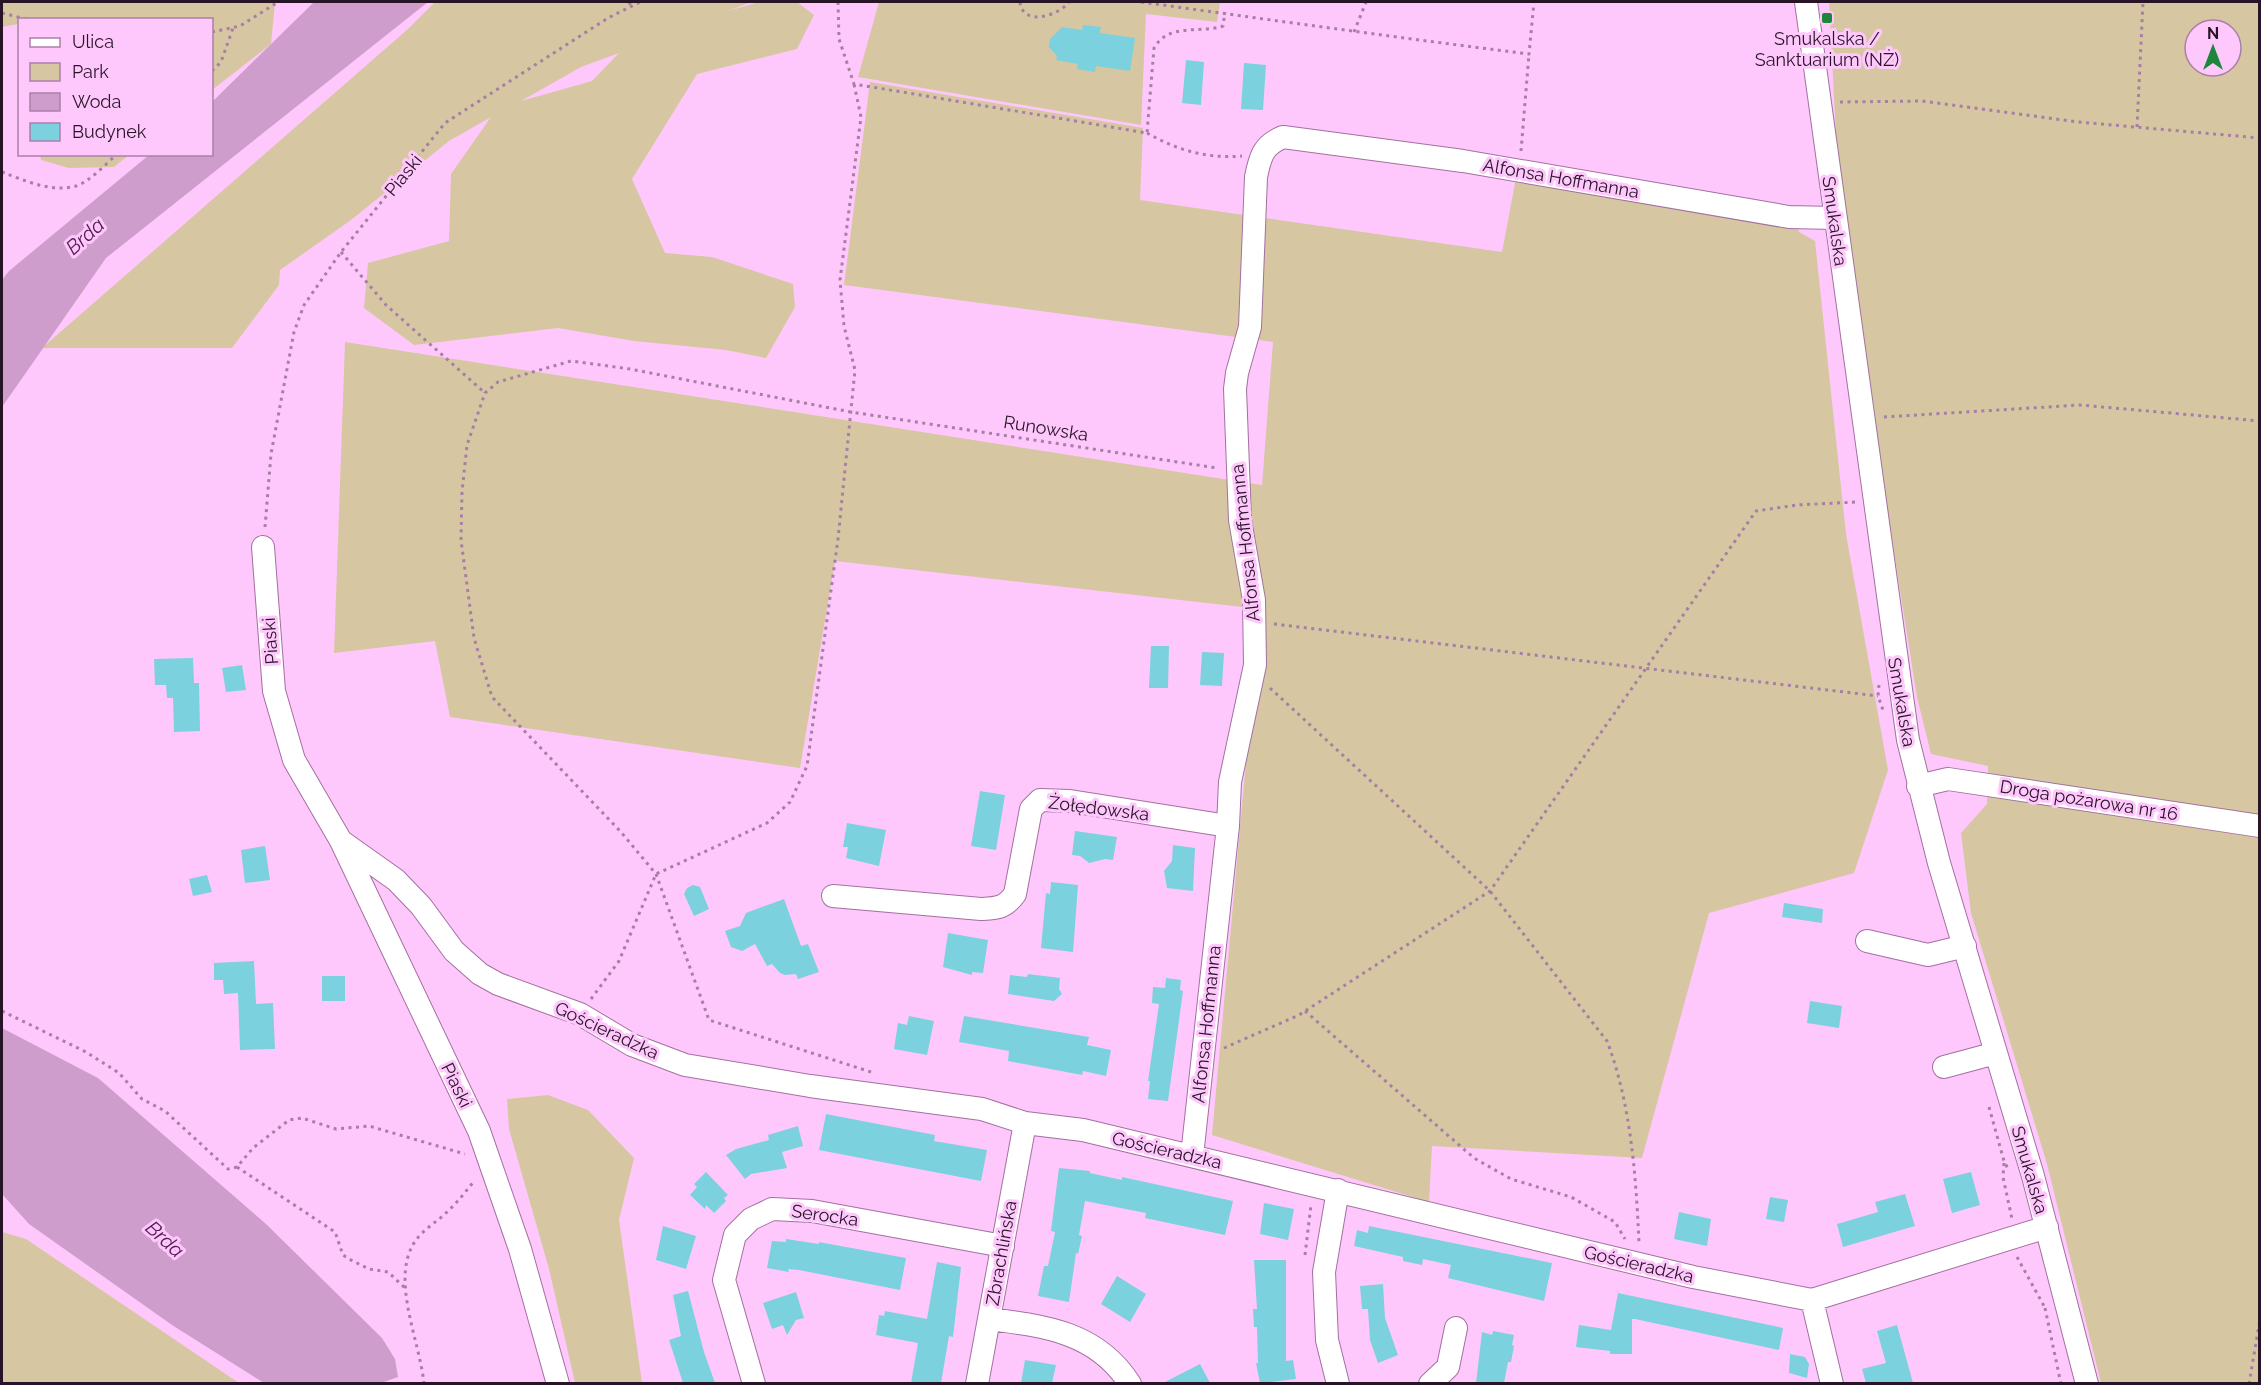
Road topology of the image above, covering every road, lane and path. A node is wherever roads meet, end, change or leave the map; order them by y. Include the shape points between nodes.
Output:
1 (278, 2) edge
2 (629, 2) edge
3 (640, 2) edge
4 (838, 2) edge
5 (1020, 2) edge
6 (1069, 2) edge
7 (1144, 2) edge
8 (1366, 2) edge
9 (1534, 2) edge
10 (1806, 2) edge
11 (2143, 2) edge
12 (632, 8) junction
13 (1225, 12) junction
14 (2, 13) edge
15 (22, 18) edge
16 (233, 28) junction
17 (213, 32) edge
18 (1354, 32) junction
19 (1529, 54) junction
20 (213, 70) edge
21 (854, 84) junction
22 (1819, 105) junction
23 (2137, 127) junction
24 (1146, 133) junction
25 (2259, 138) edge
26 (1260, 154) junction
27 (114, 156) edge
28 (1519, 170) junction
29 (2, 172) edge
30 (1834, 218) junction
31 (341, 252) junction
32 (485, 393) junction
33 (851, 412) junction
34 (1862, 419) junction
35 (2259, 421) edge
36 (1237, 471) junction
37 (1857, 502) dead end
38 (263, 547) joint
39 (1254, 621) junction
40 (1644, 669) junction
41 (1253, 672) junction
42 (1900, 698) junction
43 (1918, 786) junction
44 (1228, 826) junction
45 (2259, 826) edge
46 (341, 841) junction
47 (656, 874) junction
48 (1490, 891) junction
49 (833, 896) dead end
50 (1867, 941) dead end
51 (1965, 946) junction
52 (2, 1011) edge
53 (1305, 1011) junction
54 (580, 1014) junction
55 (1996, 1053) junction
56 (1203, 1058) junction
57 (1944, 1067) dead end
58 (878, 1076) dead end
59 (1987, 1098) dead end
60 (1025, 1123) junction
61 (1192, 1156) junction
62 (491, 1161) junction
63 (2004, 1161) dead end
64 (237, 1167) junction
65 (1338, 1190) junction
66 (2047, 1227) junction
67 (1003, 1246) junction
68 (1640, 1264) junction
69 (404, 1287) junction
70 (1812, 1300) junction
71 (2044, 1306) dead end
72 (989, 1319) junction
73 (2259, 1319) edge
74 (1456, 1328) dead end
75 (424, 1383) edge
76 (558, 1383) edge
77 (754, 1383) edge
78 (977, 1383) edge
79 (1130, 1383) edge
80 (1338, 1383) edge
81 (1430, 1383) edge
82 (1832, 1383) edge
83 (2061, 1383) edge
84 (2087, 1383) edge
85 (2249, 1383) edge

1 - 16 path
2 - 12 path
3 - 12 path, Piaski
4 - 21 path via 839,39
5 - 6 path via 1026,13 1042,17
7 - 13 path
8 - 18 path
9 - 19 path
10 - 22 street, Smukalska
11 - 23 path
12 - 31 path, Piaski via 608,18 445,123
13 - 18 path
13 - 24 path via 1223,26 1186,29 1159,40 1154,48
14 - 15 path
16 - 17 path
16 - 20 path via 221,62
18 - 19 path
19 - 28 path
21 - 24 path
21 - 33 path via 861,117 840,280 844,326 855,370
22 - 23 path via 1922,101
22 - 30 street, Smukalska
23 - 25 path
24 - 26 path via 1202,155
26 - 28 street, Alfonsa Hoffmanna via 1271,142 1283,137
26 - 36 street, Alfonsa Hoffmanna via 1250,327 1235,389
27 - 29 path via 77,186 33,183
28 - 30 street, Alfonsa Hoffmanna via 1789,217
30 - 34 street, Smukalska
31 - 32 path via 386,305
31 - 38 path, Piaski via 304,305 294,332 270,454
32 - 33 path, Runowska via 498,382 571,361
32 - 47 path via 467,445 461,540 474,638 492,697
33 - 36 path, Runowska
33 - 47 path via 807,766 790,802 767,824
34 - 35 path via 2080,405
34 - 42 street, Smukalska
36 - 39 street, Alfonsa Hoffmanna
37 - 40 path via 1797,504 1756,511
38 - 46 street, Piaski via 274,691 294,760
39 - 40 path
39 - 41 street, Alfonsa Hoffmanna
40 - 42 path
40 - 48 path
41 - 44 street, Alfonsa Hoffmanna via 1230,782
41 - 48 path
42 - 43 street, Smukalska
43 - 45 street, Droga pożarowa nr 16 via 1948,779
43 - 51 street, Smukalska
44 - 49 street, Żołędowska via 1070,801 1040,800 1031,809 1016,894 1008,905 981,909
44 - 56 street, Alfonsa Hoffmanna
46 - 54 street, Gościeradzka via 396,880 454,951 480,974
46 - 62 street, Piaski
47 - 54 path via 619,961
47 - 58 path via 709,1020
48 - 53 path
48 - 68 path via 1607,1041 1616,1065 1636,1174
50 - 51 street via 1928,955
51 - 55 street, Smukalska
52 - 64 path via 86,1052 119,1073 142,1099 165,1111 228,1169
53 - 56 path
53 - 68 path via 1474,1158 1512,1179 1571,1197 1615,1222
54 - 60 street, Gościeradzka via 632,1045 685,1065 982,1109
55 - 57 street
55 - 66 street, Smukalska
56 - 61 street, Alfonsa Hoffmanna
59 - 63 path
60 - 61 street, Gościeradzka via 1083,1130
60 - 67 street, Zbrachlińska
61 - 65 street, Gościeradzka
62 - 64 path via 369,1126 336,1130 302,1118 289,1120
62 - 69 path via 450,1210 416,1240 404,1267
62 - 76 street, Piaski
64 - 69 path via 335,1232 343,1254 349,1259 369,1269 388,1272
65 - 68 street, Gościeradzka
65 - 80 street via 1324,1272 1328,1340
66 - 70 street, Gościeradzka
66 - 84 street, Smukalska
67 - 72 street, Zbrachlińska
67 - 77 street, Serocka via 812,1211 772,1209 752,1219 735,1235 724,1280
68 - 70 street, Gościeradzka
69 - 75 path via 422,1358
70 - 82 street
71 - 83 path
72 - 78 street, Zbrachlińska
72 - 79 street via 1050,1327 1086,1343 1118,1364
73 - 85 path
74 - 81 street via 1448,1367

